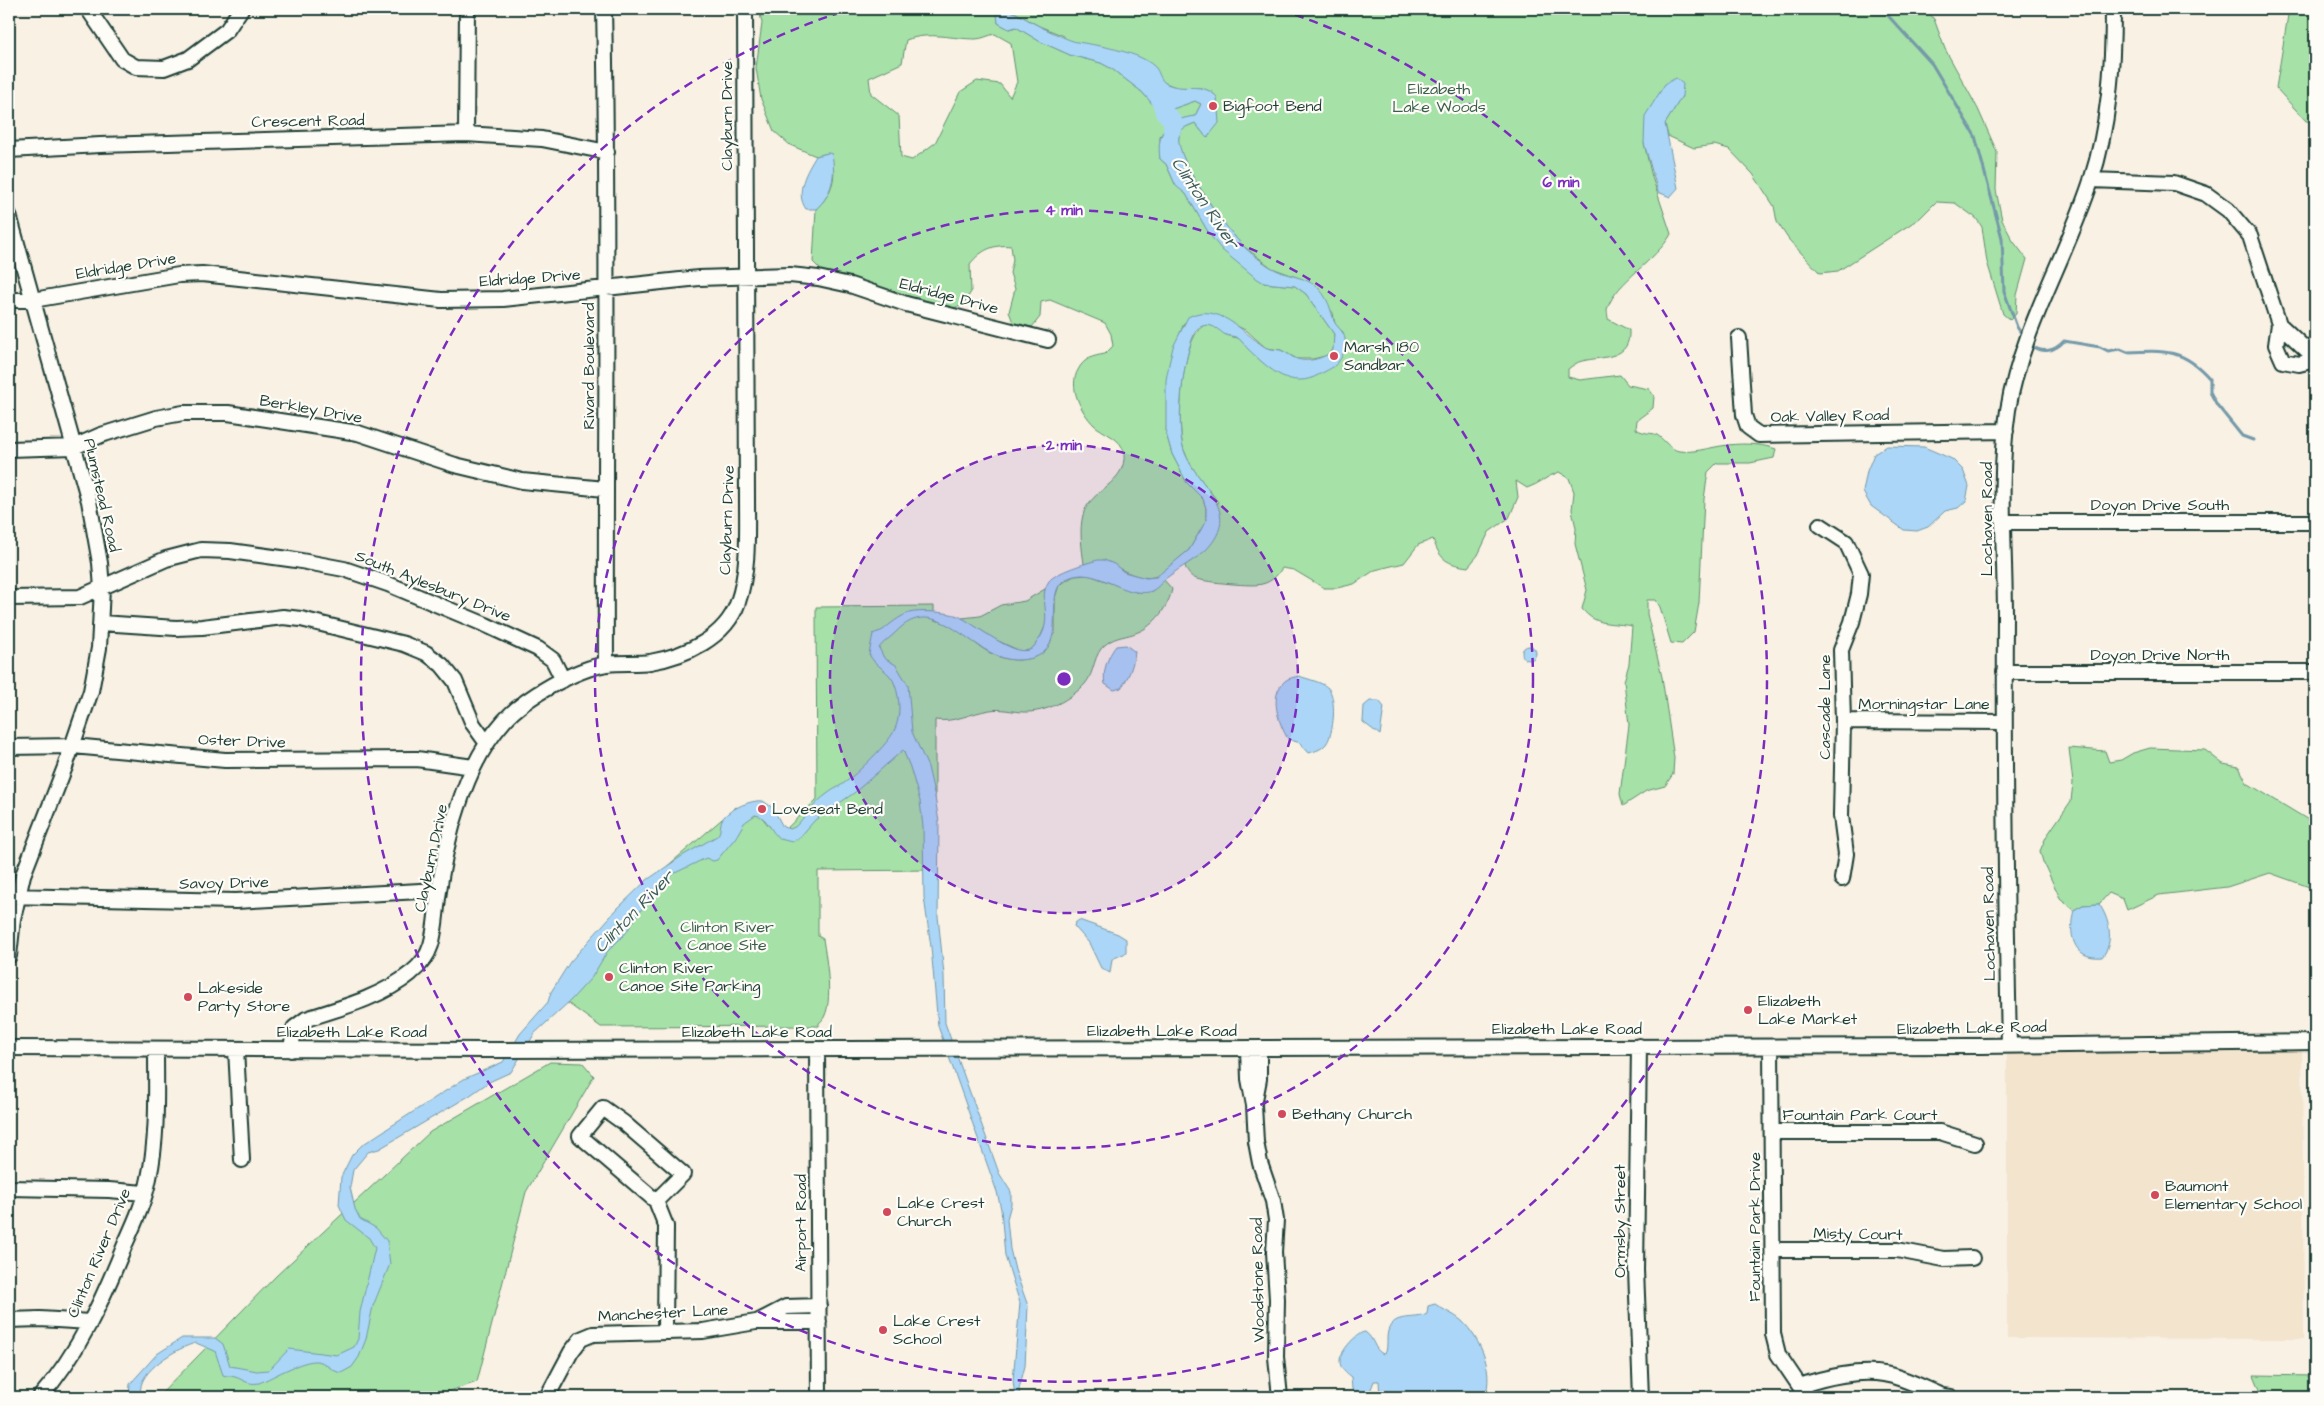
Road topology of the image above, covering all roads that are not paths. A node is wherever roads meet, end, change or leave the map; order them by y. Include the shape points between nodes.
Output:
1 (88, 9) edge
2 (241, 9) edge
3 (467, 9) edge
4 (604, 9) edge
5 (745, 9) edge
6 (2113, 9) edge
7 (466, 134) junction
8 (9, 150) edge
9 (607, 152) junction
10 (2091, 180) junction
11 (9, 215) edge
12 (745, 276) junction
13 (607, 289) junction
14 (9, 300) edge
15 (33, 300) junction
16 (2278, 324) junction
17 (1739, 338) dead end
18 (1048, 340) dead end
19 (2315, 359) edge
20 (2006, 431) junction
21 (74, 447) junction
22 (9, 449) edge
23 (605, 489) junction
24 (2004, 522) junction
25 (2315, 522) edge
26 (1820, 525) dead end
27 (102, 588) junction
28 (9, 598) edge
29 (101, 623) junction
30 (606, 664) junction
31 (2004, 672) junction
32 (2315, 672) edge
33 (563, 680) junction
34 (1843, 721) junction
35 (2004, 722) junction
36 (486, 742) junction
37 (73, 746) junction
38 (9, 747) edge
39 (473, 767) junction
40 (1842, 879) dead end
41 (439, 890) junction
42 (13, 897) edge
43 (9, 956) edge
44 (2315, 1042) edge
45 (1638, 1046) junction
46 (2009, 1046) junction
47 (1772, 1047) junction
48 (9, 1048) edge
49 (1253, 1048) junction
50 (156, 1049) junction
51 (236, 1049) junction
52 (817, 1049) junction
53 (291, 1050) junction
54 (1772, 1132) junction
55 (1975, 1143) dead end
56 (242, 1160) dead end
57 (9, 1188) edge
58 (144, 1194) junction
59 (656, 1201) junction
60 (1773, 1250) junction
61 (1972, 1258) dead end
62 (819, 1306) junction
63 (9, 1320) edge
64 (90, 1322) junction
65 (756, 1322) junction
66 (819, 1322) junction
67 (665, 1332) junction
68 (1804, 1391) edge
69 (40, 1397) edge
70 (547, 1397) edge
71 (819, 1397) edge
72 (1280, 1397) edge
73 (1640, 1397) edge
74 (1950, 1397) edge

1 - 2 street via 122,59 136,67 164,68 188,59 227,30
3 - 7 street
4 - 9 street, Rivard Boulevard
5 - 12 street, Clayburn Drive
6 - 10 street, Lochaven Road via 2113,69 2108,110
7 - 8 street, Crescent Road
7 - 9 street, Crescent Road via 518,136
9 - 13 street, Rivard Boulevard
10 - 16 street via 2174,183 2206,194 2228,210 2250,236
10 - 20 street, Lochaven Road via 2027,343 2010,397
11 - 15 street, Plumstead Road
12 - 13 street, Eldridge Drive
12 - 18 street, Eldridge Drive via 790,275 834,281 906,304
12 - 30 street, Clayburn Drive via 746,541 744,578 738,604 727,622 711,638 693,649 648,662
13 - 15 street, Eldridge Drive via 504,299 441,300 202,274 179,275
13 - 23 street, Rivard Boulevard
14 - 15 street, Eldridge Drive
15 - 21 street, Plumstead Road
16 - 19 street
16 - 19 street via 2276,345 2284,361 2298,364
17 - 20 street, Oak Valley Road via 1744,415 1748,427 1759,435
20 - 24 street, Lochaven Road
21 - 22 street, Berkley Drive
21 - 23 street, Berkley Drive via 156,418 183,413 228,413 358,433 455,465 522,481
21 - 27 street, Plumstead Road via 95,530
23 - 30 street, Rivard Boulevard
24 - 25 street, Doyon Drive South
24 - 31 street, Lochaven Road
26 - 34 street, Cascade Lane via 1846,542 1861,574 1852,622 1841,650
27 - 28 street, South Aylesbury Drive via 80,597
27 - 29 street, Plumstead Road
27 - 33 street, South Aylesbury Drive via 166,559 200,550 321,564 388,584 514,637 553,660
29 - 36 street via 176,628 283,616 404,644 442,665 455,681 472,724
29 - 37 street, Plumstead Road via 91,691
30 - 33 street, Clayburn Drive
31 - 32 street, Doyon Drive North
31 - 35 street, Lochaven Road
33 - 36 street, Clayburn Drive via 526,701
34 - 35 street, Morningstar Lane
34 - 40 street, Cascade Lane via 1841,816 1846,854
35 - 46 street, Lochaven Road
36 - 39 street, Clayburn Drive
37 - 38 street, Oster Drive
37 - 39 street, Oster Drive via 225,760 417,759
37 - 42 street, Plumstead Road
39 - 41 street, Clayburn Drive via 453,824
41 - 42 street, Savoy Drive via 236,901
41 - 53 street, Clayburn Drive via 431,945 425,958 389,988 306,1019 294,1028
42 - 43 street, Plumstead Road
44 - 46 street, Elizabeth Lake Road
45 - 47 street, Elizabeth Lake Road
45 - 49 street, Elizabeth Lake Road
45 - 73 street, Ormsby Street via 1636,1270
46 - 47 street, Elizabeth Lake Road
47 - 54 street, Fountain Park Drive
48 - 50 street, Elizabeth Lake Road
49 - 52 street, Elizabeth Lake Road
49 - 72 street, Woodstone Road via 1259,1079 1254,1105 1260,1163 1276,1220 1276,1357
50 - 51 street, Elizabeth Lake Road
50 - 58 street, Clinton River Drive via 153,1154
51 - 53 street, Elizabeth Lake Road
51 - 56 street
52 - 53 street, Elizabeth Lake Road
52 - 62 street, Airport Road
54 - 55 street, Fountain Park Court via 1940,1132
54 - 60 street, Fountain Park Drive
57 - 58 street via 92,1189
58 - 64 street, Clinton River Drive via 118,1263
59 - 59 street via 580,1136 603,1108 683,1174
59 - 67 street via 666,1226
60 - 61 street, Misty Court via 1897,1250 1944,1259
60 - 68 street, Fountain Park Drive via 1773,1334 1778,1354
62 - 65 street, Manchester Lane via 783,1308
62 - 66 street, Airport Road
63 - 64 street
64 - 69 street, Clinton River Drive via 58,1377
65 - 66 street, Manchester Lane
65 - 67 street, Manchester Lane via 703,1331
66 - 71 street, Airport Road
67 - 70 street, Manchester Lane via 593,1334 581,1338
68 - 74 street via 1815,1380 1853,1374 1885,1374

